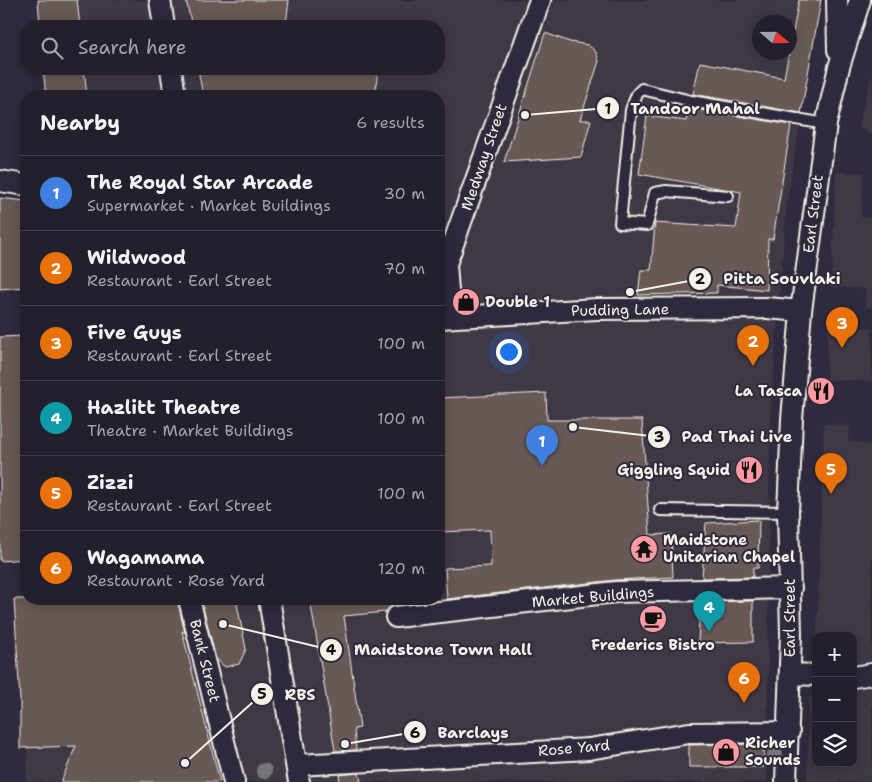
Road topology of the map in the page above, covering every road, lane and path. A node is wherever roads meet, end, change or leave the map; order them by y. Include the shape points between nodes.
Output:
1 (160, 0) edge
2 (540, 0) edge
3 (837, 0) edge
4 (860, 0) edge
5 (163, 20) edge
6 (838, 67) junction
7 (172, 75) edge
8 (174, 90) edge
9 (826, 124) junction
10 (0, 181) edge
11 (20, 183) edge
12 (728, 196) dead end
13 (801, 310) junction
14 (445, 318) edge
15 (660, 510) dead end
16 (788, 512) junction
17 (791, 588) junction
18 (190, 605) edge
19 (270, 605) edge
20 (396, 617) dead end
21 (790, 674) junction
22 (872, 674) edge
23 (812, 675) edge
24 (857, 676) edge
25 (790, 732) junction
26 (298, 774) edge
27 (234, 782) edge
28 (786, 782) edge

1 - 5 street
2 - 14 street, Medway Street via 446,264
3 - 6 street, Earl Street
4 - 6 street, Earl Street
6 - 9 street, Earl Street
7 - 8 street
9 - 12 lane via 691,101 642,89 631,110 620,223 647,225 655,193
9 - 13 street, Earl Street
10 - 11 street
13 - 14 street, Pudding Lane via 597,309
13 - 16 street, Earl Street
15 - 16 lane
16 - 17 street, Earl Street
17 - 20 street, Market Buildings via 616,592
17 - 21 street, Earl Street
18 - 27 street, Bank Street
19 - 26 street
21 - 23 street
21 - 25 street, Earl Street
22 - 24 street
25 - 26 street, Rose Yard via 689,733 589,749
25 - 28 street, Earl Street

